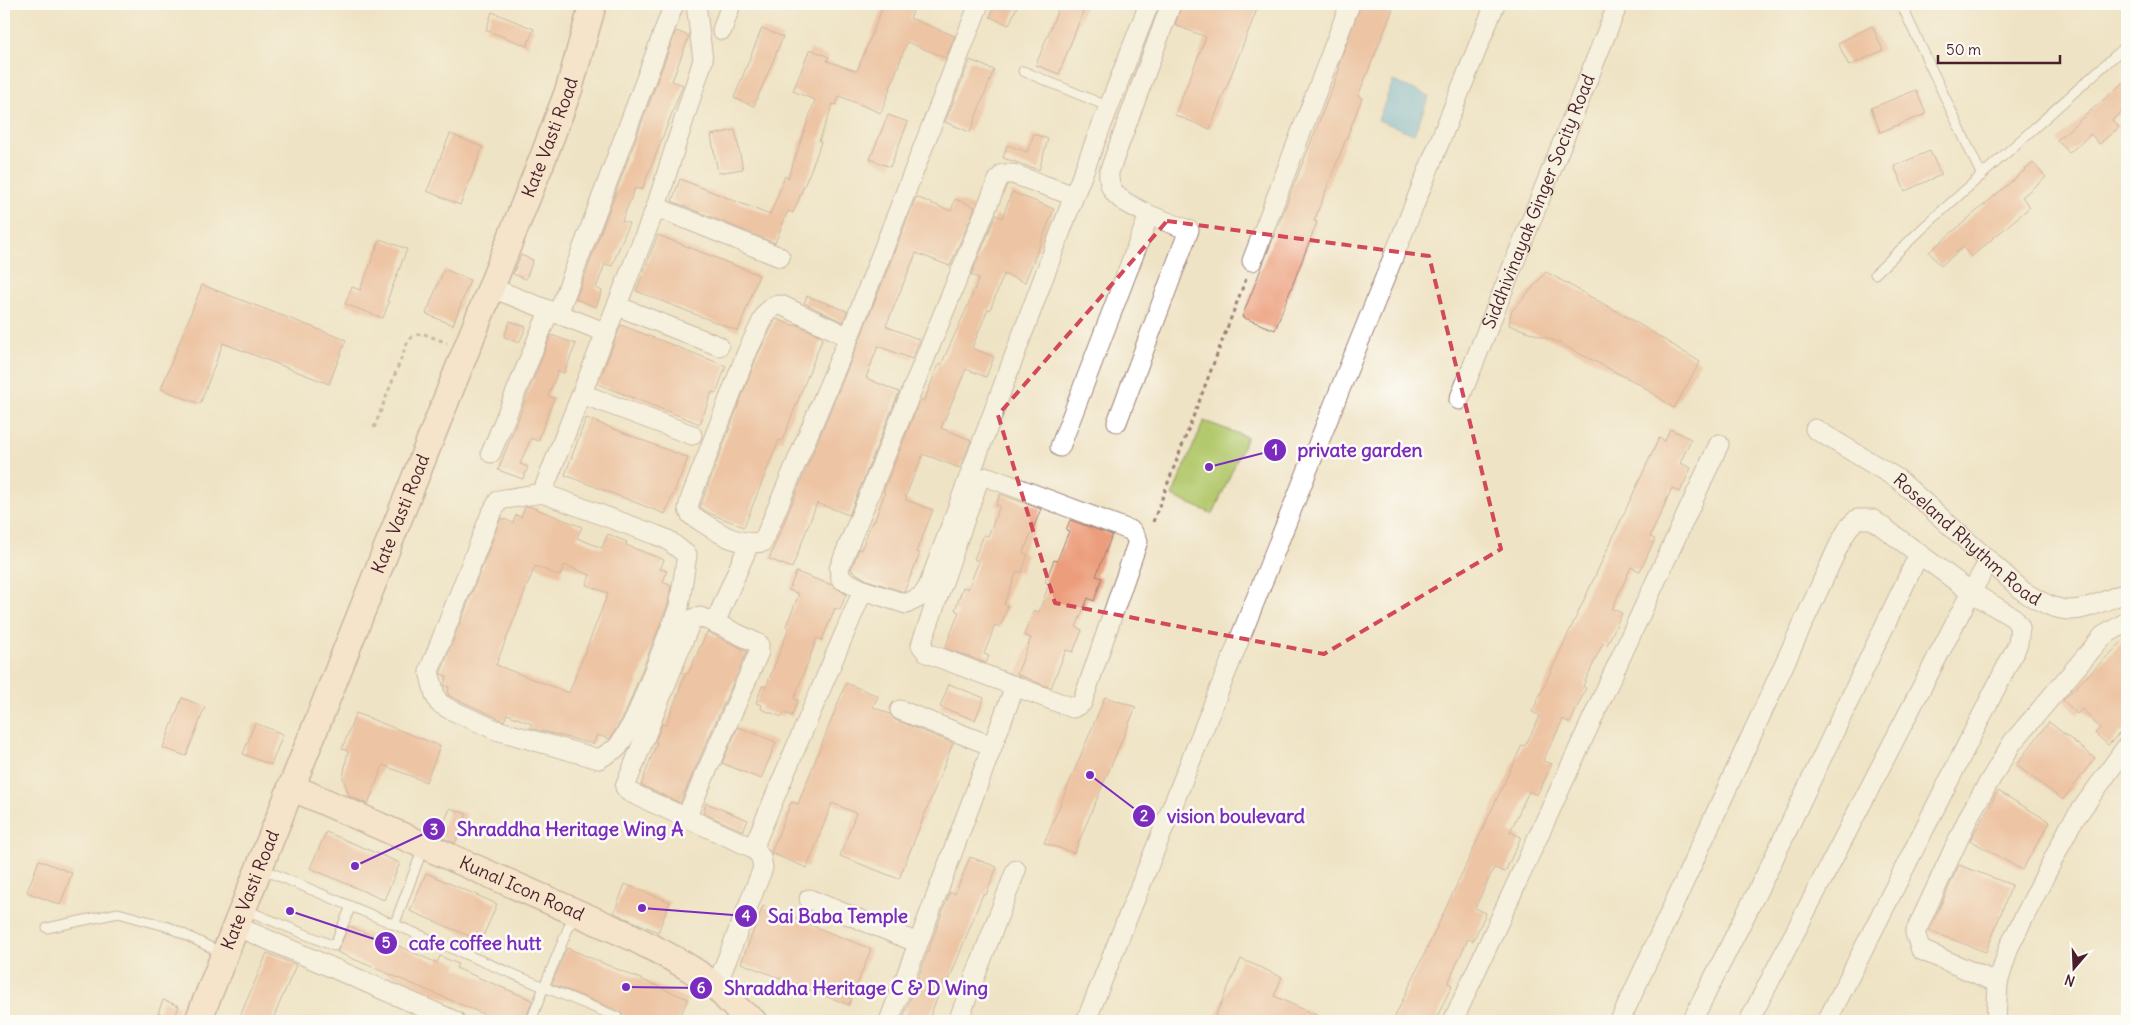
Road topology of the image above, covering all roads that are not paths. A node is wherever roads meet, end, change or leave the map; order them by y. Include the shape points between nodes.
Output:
1 (593, 4) edge
2 (674, 4) edge
3 (695, 4) edge
4 (731, 4) edge
5 (979, 4) edge
6 (1148, 4) edge
7 (1171, 4) edge
8 (1350, 4) edge
9 (1495, 4) edge
10 (1618, 4) edge
11 (1901, 4) edge
12 (722, 30) dead end
13 (2127, 46) edge
14 (1023, 71) dead end
15 (1109, 107) junction
16 (1982, 176) junction
17 (1074, 196) junction
18 (656, 206) junction
19 (1148, 214) junction
20 (780, 257) dead end
21 (1252, 261) road end
22 (1876, 274) dead end
23 (492, 288) junction
24 (617, 306) junction
25 (553, 313) junction
26 (606, 333) junction
27 (849, 337) junction
28 (719, 346) dead end
29 (582, 394) junction
30 (1459, 400) dead end
31 (1117, 422) dead end
32 (1815, 429) dead end
33 (692, 435) dead end
34 (1719, 444) dead end
35 (1060, 448) dead end
36 (491, 454) dead end
37 (542, 493) junction
38 (749, 544) junction
39 (1919, 554) junction
40 (1989, 561) junction
41 (863, 590) junction
42 (1971, 592) junction
43 (2127, 596) edge
44 (715, 624) junction
45 (2127, 624) edge
46 (1015, 686) junction
47 (900, 710) dead end
48 (992, 746) junction
49 (2127, 746) edge
50 (291, 786) junction
51 (686, 818) junction
52 (424, 846) junction
53 (753, 848) junction
54 (259, 868) junction
55 (1016, 870) dead end
56 (809, 899) dead end
57 (351, 906) junction
58 (574, 912) junction
59 (240, 917) junction
60 (395, 924) junction
61 (47, 928) dead end
62 (918, 943) junction
63 (225, 954) junction
64 (1998, 983) junction
65 (544, 987) junction
66 (716, 987) junction
67 (742, 1019) edge
68 (198, 1021) edge
69 (455, 1021) edge
70 (531, 1021) edge
71 (615, 1021) edge
72 (889, 1021) edge
73 (958, 1021) edge
74 (1086, 1021) edge
75 (1452, 1021) edge
76 (1620, 1021) edge
77 (1692, 1021) edge
78 (1749, 1021) edge
79 (1827, 1021) edge
80 (1996, 1021) edge

1 - 23 street, Kate Vasti Road via 569,90
2 - 25 street
3 - 18 street via 703,60
4 - 12 street
5 - 27 street
6 - 15 street
7 - 19 street via 1109,172 1111,191
8 - 21 street
9 - 74 street
10 - 30 street, Siddhivinayak Ginger Socity Road
11 - 16 lane
13 - 16 lane
14 - 15 lane
15 - 17 street
16 - 22 lane
17 - 41 street via 928,587 922,596 906,604
17 - 41 street via 1013,174 1003,174 998,180 839,569 841,579
18 - 20 street
18 - 24 street
19 - 31 street via 1188,230
19 - 35 street
23 - 25 street
23 - 50 street, Kate Vasti Road
24 - 26 street
24 - 28 street
25 - 26 street
25 - 36 street
26 - 29 street
27 - 38 street via 763,542
27 - 38 street via 781,305 774,306 762,320 688,509 691,515 734,541
29 - 33 street
29 - 37 street
32 - 40 street, Roseland Rhythm Road via 1898,479
34 - 75 street
37 - 37 street via 499,500 472,559 429,671 439,703 449,709 496,730 598,759 618,747 635,719 679,607 687,555 668,540
38 - 44 street
39 - 42 street
39 - 76 street via 1872,519 1857,519 1848,527
39 - 77 street
40 - 42 street
40 - 43 street, Roseland Rhythm Road via 2024,592 2046,606 2069,612 2120,595
41 - 53 street
42 - 78 street
42 - 79 street via 2014,618 2020,627 2018,644
44 - 51 street via 759,644 759,652
44 - 51 street via 700,618 691,621 625,787 629,792
45 - 64 street via 2103,636 2012,743 1970,814 1915,933 1921,950
46 - 46 street via 1074,708 1082,703 1138,541 1132,531 988,477 979,479 921,644 926,653
46 - 48 street
47 - 48 street
48 - 62 street
49 - 64 street via 2071,824 2009,947
50 - 52 street, Kunal Icon Road
50 - 54 street, Kate Vasti Road
51 - 53 street
52 - 58 street, Kunal Icon Road
52 - 60 lane
53 - 66 street via 760,856 762,868
54 - 57 lane
54 - 59 street, Kate Vasti Road
55 - 73 street
56 - 62 street
57 - 59 lane via 334,946
57 - 60 lane
58 - 65 lane
58 - 66 street, Kunal Icon Road via 632,937
59 - 63 street, Kate Vasti Road
59 - 69 street
60 - 65 lane
61 - 63 lane via 118,913 169,927
62 - 72 street
63 - 68 street, Kate Vasti Road
64 - 80 street
65 - 70 lane
65 - 71 lane via 617,1017
66 - 67 street, Kunal Icon Road

